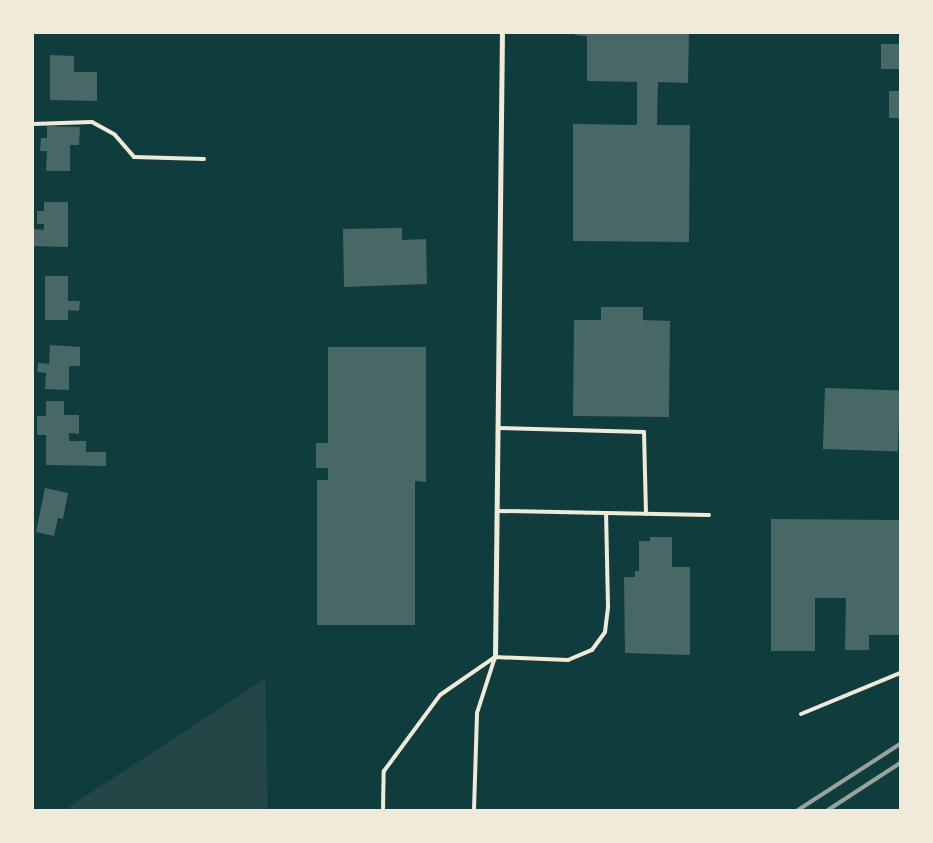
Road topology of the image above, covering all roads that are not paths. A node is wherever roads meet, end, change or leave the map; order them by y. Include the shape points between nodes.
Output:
1 (502, 32) edge
2 (32, 124) edge
3 (204, 159) dead end
4 (498, 428) junction
5 (497, 511) junction
6 (606, 513) junction
7 (646, 514) junction
8 (709, 515) dead end
9 (495, 658) junction
10 (900, 673) edge
11 (801, 714) dead end
12 (383, 810) edge
13 (474, 810) edge

1 - 4 street
2 - 3 lane via 92,122 115,134 134,157
4 - 5 street
4 - 7 lane via 644,432
5 - 6 lane
5 - 9 street
6 - 7 lane
6 - 9 lane via 608,606 605,632 592,650 568,660
7 - 8 lane
9 - 12 lane via 440,695 384,771
9 - 13 lane via 477,713
10 - 11 lane

